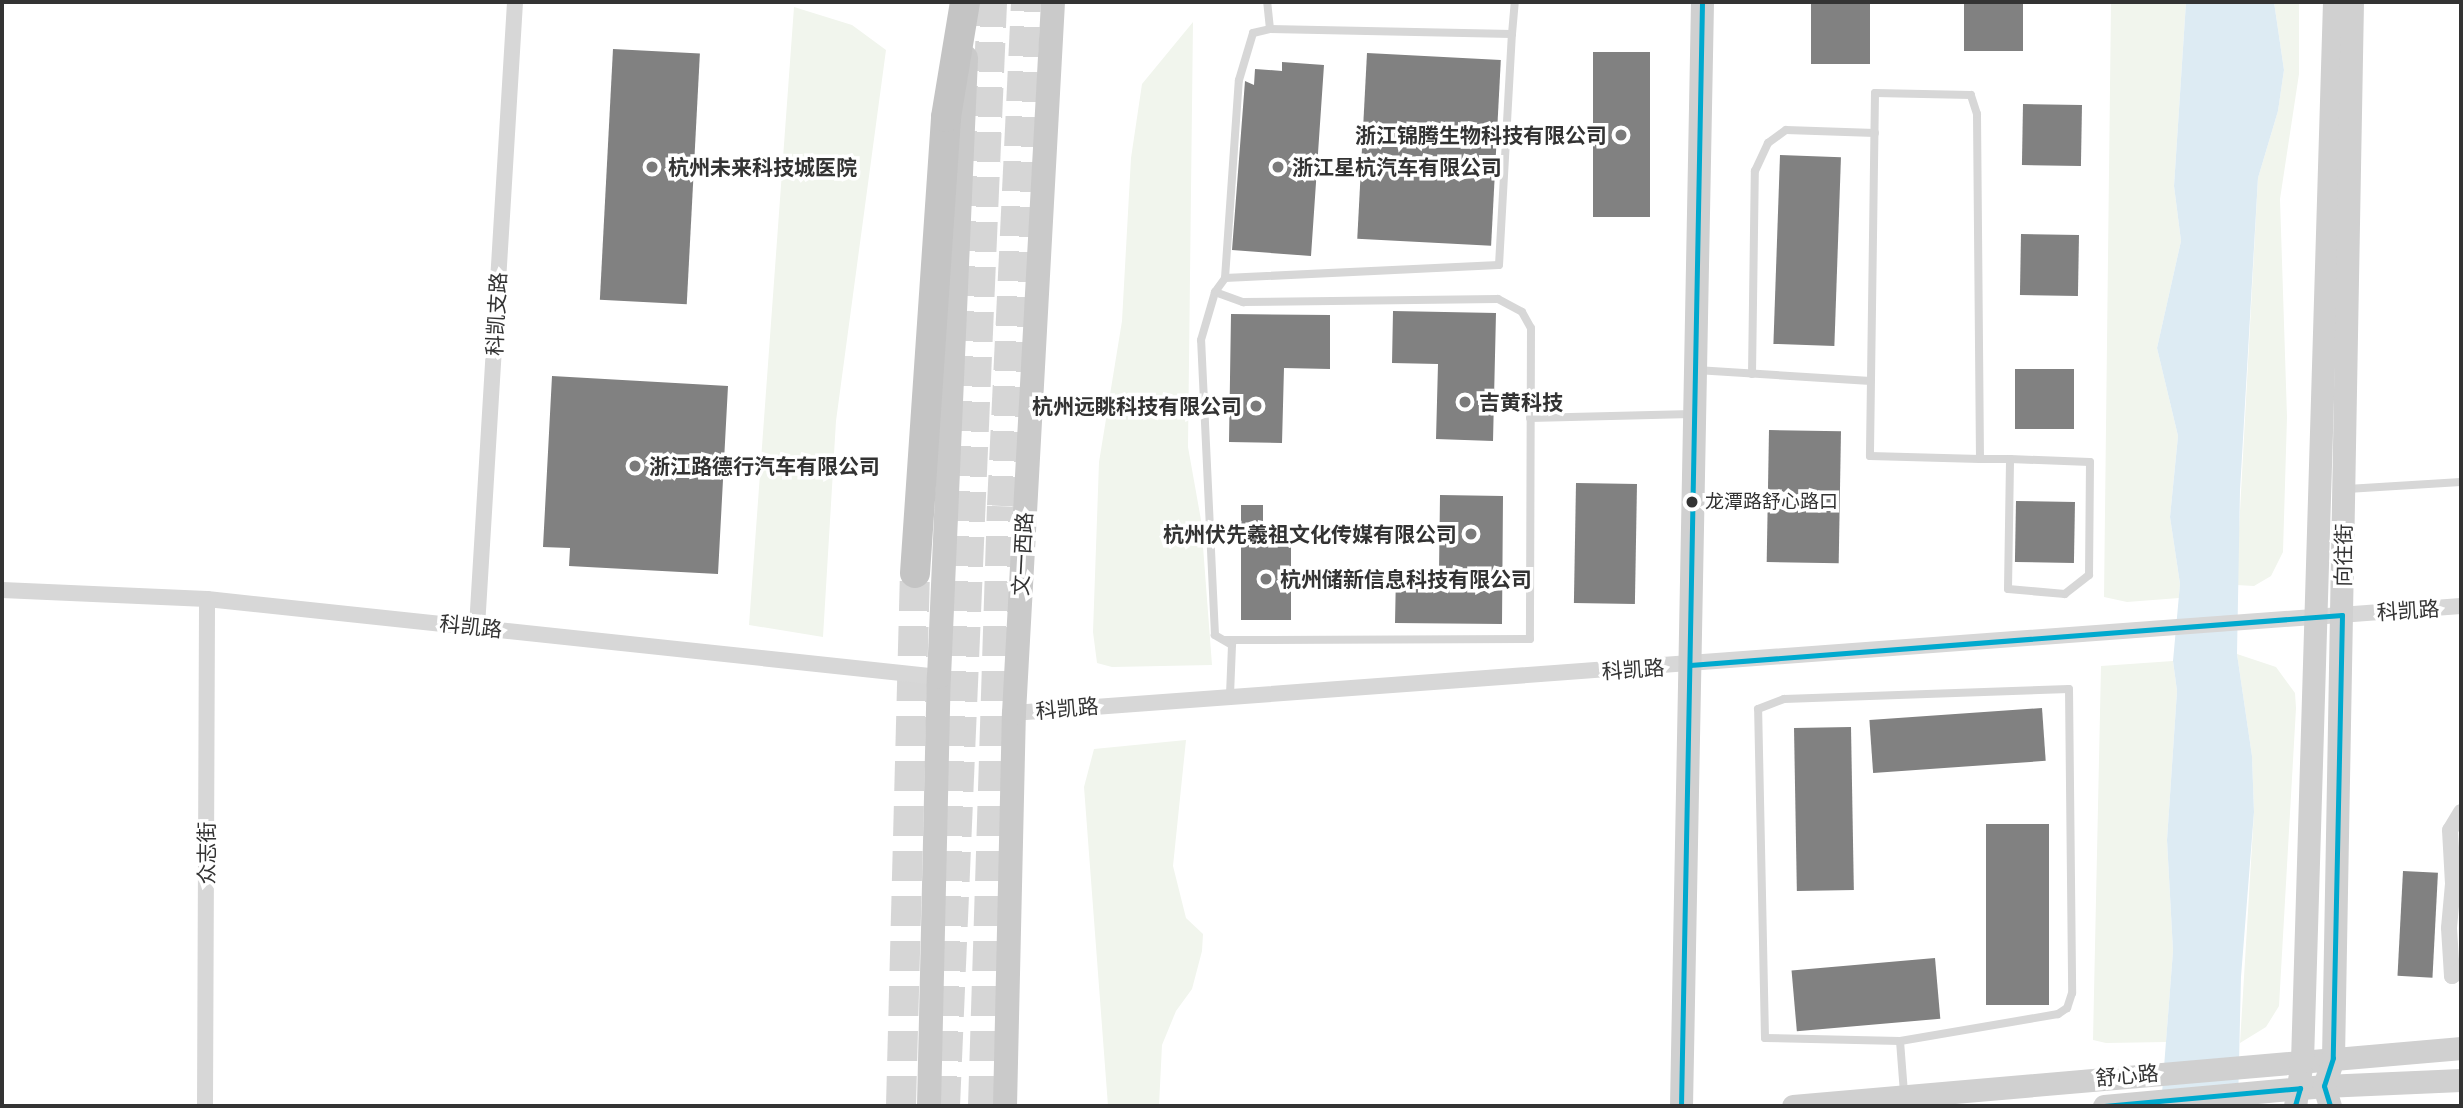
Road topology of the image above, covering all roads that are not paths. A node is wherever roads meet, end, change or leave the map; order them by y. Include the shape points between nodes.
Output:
1 (514, 2) edge
2 (966, 2) edge
3 (1053, 2) edge
4 (1267, 2) edge
5 (1515, 2) edge
6 (1702, 2) edge
7 (2334, 2) edge
8 (2352, 2) edge
9 (1270, 29) junction
10 (1512, 34) junction
11 (1875, 133) junction
12 (1225, 278) junction
13 (1215, 292) junction
14 (1695, 370) junction
15 (1752, 374) junction
16 (1871, 380) junction
17 (1694, 414) junction
18 (1530, 418) junction
19 (1980, 458) junction
20 (2010, 459) junction
21 (2461, 482) edge
22 (2344, 489) junction
23 (915, 573) tunnel mouth
24 (2, 590) edge
25 (206, 599) junction
26 (2461, 606) edge
27 (2342, 615) junction
28 (2315, 617) junction
29 (477, 626) junction
30 (1225, 640) junction
31 (1690, 665) junction
32 (939, 677) junction
33 (1230, 695) junction
34 (1014, 713) junction
35 (2461, 812) edge
36 (2461, 970) edge
37 (1900, 1041) junction
38 (2461, 1048) edge
39 (2333, 1058) junction
40 (2302, 1061) junction
41 (2461, 1080) edge
42 (1904, 1093) junction
43 (2298, 1100) edge
44 (2325, 1100) edge
45 (205, 1106) edge
46 (929, 1106) edge
47 (1005, 1106) edge
48 (1681, 1106) edge
49 (1793, 1106) edge
50 (2104, 1106) edge

1 - 29 street, 科凯支路
2 - 23 highway via 946,117
2 - 32 main road
3 - 34 main road, 文一西路
4 - 9 lane
5 - 10 lane
6 - 14 street
7 - 28 street, 向往街
8 - 22 street, 向往街
9 - 10 lane
9 - 12 lane via 1253,33 1239,80
10 - 12 lane via 1499,265
11 - 15 lane via 1786,130 1768,144 1755,171
11 - 16 lane
11 - 19 lane via 1875,93 1971,95 1977,114
12 - 13 lane
13 - 18 lane via 1243,302 1497,299 1522,312 1531,328
13 - 30 lane via 1201,340 1215,635
14 - 15 lane
14 - 17 street
15 - 16 lane
16 - 19 lane via 1870,456
17 - 18 lane
17 - 31 street
18 - 30 lane via 1531,639
19 - 20 lane
20 - 20 lane via 2090,462 2090,575 2065,594 2008,589
21 - 22 lane
22 - 27 street, 向往街
24 - 25 street, 科凯路
25 - 29 street, 科凯路
25 - 45 street, 众志街
26 - 27 street, 科凯路
27 - 28 street, 科凯路
27 - 39 street, 向往街
28 - 31 street, 科凯路
28 - 40 street, 向往街
29 - 32 street, 科凯路
30 - 33 lane via 1232,645
31 - 33 street, 科凯路
31 - 48 street
32 - 46 main road
33 - 34 street, 科凯路
34 - 47 main road, 文一西路
35 - 36 street via 2450,830 2453,884 2449,929 2452,976
37 - 37 lane via 2058,1014 2067,1008 2072,993 2069,689 1784,699 1758,709 1765,1038
37 - 42 lane
38 - 39 street, 舒心路
39 - 40 street, 舒心路
39 - 44 street, 向往街
40 - 42 street, 舒心路
40 - 43 street, 向往街
41 - 44 street, 舒心路
42 - 49 street, 舒心路
43 - 44 street, 舒心路
43 - 50 street, 舒心路 via 2244,1094

